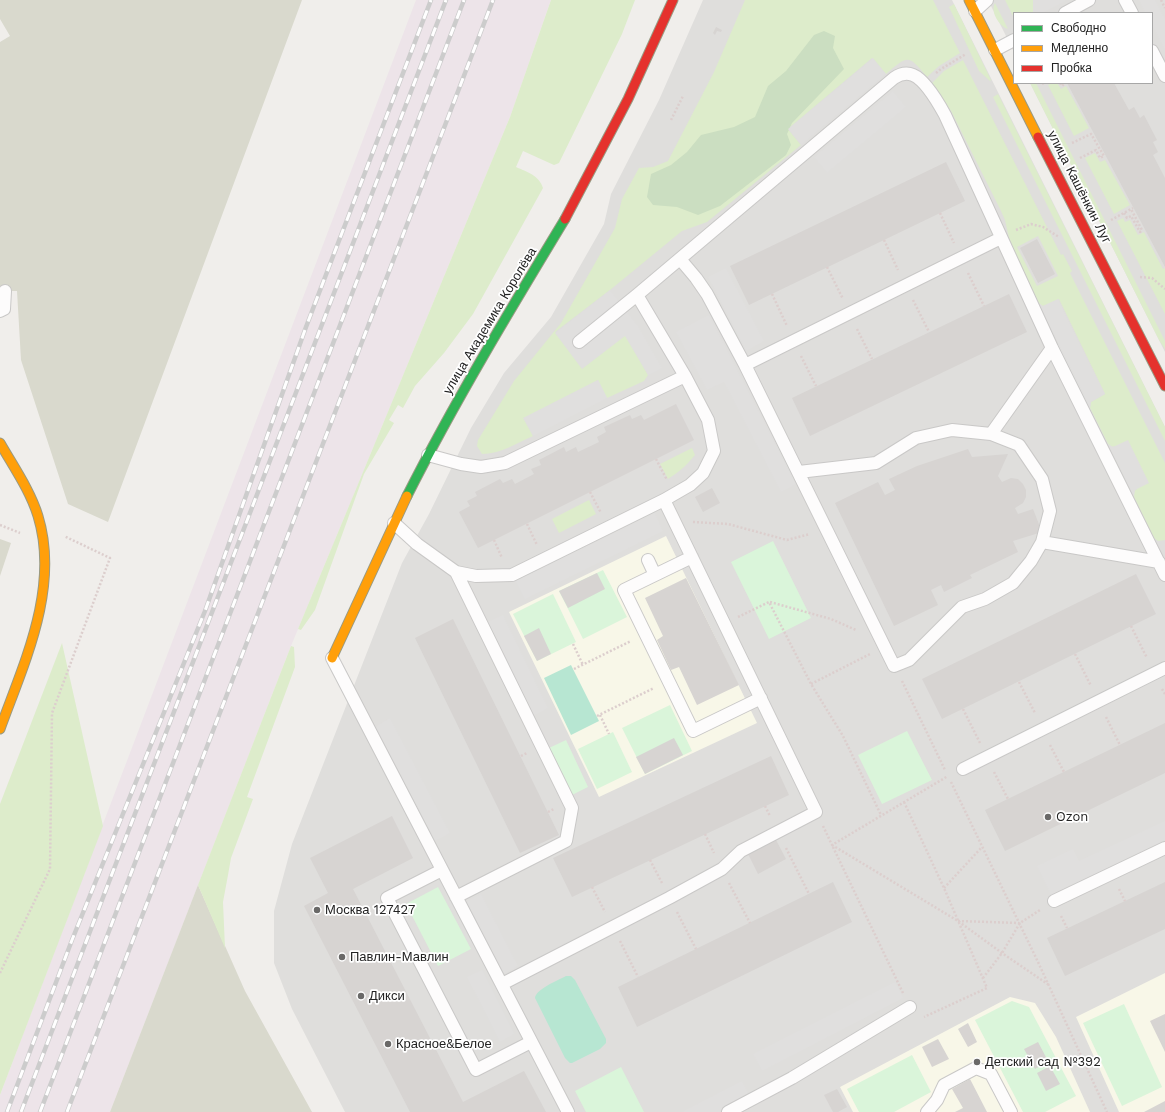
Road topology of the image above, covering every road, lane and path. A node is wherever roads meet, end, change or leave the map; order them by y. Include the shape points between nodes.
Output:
1 (673, 0) edge
2 (987, 0) edge
3 (1089, 0) edge
4 (1125, 0) edge
5 (1161, 0) edge
6 (972, 5) edge
7 (1165, 8) edge
8 (1067, 12) edge
9 (1131, 12) edge
10 (1013, 41) edge
11 (995, 50) junction
12 (1153, 53) edge
13 (1165, 76) edge
14 (684, 96) dead end
15 (671, 120) dead end
16 (1072, 143) dead end
17 (1080, 158) dead end
18 (1124, 213) junction
19 (1111, 220) dead end
20 (1059, 237) dead end
21 (1001, 238) junction
22 (680, 259) junction
23 (1140, 277) dead end
24 (1165, 289) edge
25 (5, 291) dead end
26 (637, 295) junction
27 (0, 312) edge
28 (579, 342) dead end
29 (1052, 348) junction
30 (745, 365) junction
31 (685, 376) junction
32 (1163, 378) edge
33 (991, 434) junction
34 (0, 443) edge
35 (428, 455) junction
36 (656, 459) dead end
37 (799, 472) junction
38 (667, 481) dead end
39 (590, 492) dead end
40 (664, 500) junction
41 (601, 514) dead end
42 (675, 521) junction
43 (394, 523) junction
44 (527, 524) dead end
45 (827, 530) junction
46 (494, 540) dead end
47 (1042, 542) junction
48 (538, 545) dead end
49 (692, 557) junction
50 (110, 558) dead end
51 (648, 560) dead end
52 (504, 562) dead end
53 (1158, 562) junction
54 (456, 572) junction
55 (655, 575) junction
56 (1165, 575) edge
57 (769, 602) junction
58 (725, 624) junction
59 (1131, 626) dead end
60 (646, 634) junction
61 (883, 643) junction
62 (573, 644) dead end
63 (1075, 654) dead end
64 (332, 658) joint
65 (583, 665) junction
66 (894, 666) junction
67 (574, 669) dead end
68 (1160, 670) edge
69 (669, 681) junction
70 (1019, 682) dead end
71 (811, 684) junction
72 (761, 698) junction
73 (1101, 706) junction
74 (963, 709) dead end
75 (0, 729) edge
76 (610, 734) dead end
77 (1045, 734) junction
78 (1120, 745) dead end
79 (989, 762) junction
80 (963, 768) joint
81 (1064, 772) dead end
82 (948, 776) junction
83 (1008, 799) dead end
84 (904, 802) junction
85 (765, 806) dead end
86 (816, 812) junction
87 (881, 815) junction
88 (778, 832) junction
89 (832, 844) junction
90 (982, 846) junction
91 (1165, 848) edge
92 (442, 870) junction
93 (944, 888) junction
94 (809, 894) dead end
95 (456, 897) junction
96 (1054, 901) joint
97 (958, 921) junction
98 (1020, 923) junction
99 (1002, 953) junction
100 (0, 973) edge
101 (983, 978) junction
102 (502, 984) junction
103 (1049, 985) junction
104 (910, 1007) junction
105 (531, 1042) junction
106 (568, 1112) edge
107 (728, 1112) edge
108 (927, 1112) edge
109 (1011, 1112) edge
110 (1107, 1112) edge

1 - 35 street, улица Академика Королёва via 628,99 571,209 474,371
2 - 6 lane
3 - 8 lane
4 - 9 lane
5 - 7 path
6 - 11 street, улица Кашёнкин Луг
10 - 11 lane
11 - 32 street, улица Кашёнкин Луг
12 - 13 lane
14 - 15 path
16 - 17 path via 1092,133 1104,156 1100,158 1096,150
18 - 18 path via 1132,208 1142,230 1140,232 1131,216 1126,218
18 - 19 path
20 - 21 path via 1043,227 1031,224
21 - 22 lane via 940,106 917,78 903,74 894,78
21 - 29 lane
21 - 30 lane
22 - 26 lane
22 - 30 lane via 707,294
23 - 24 path via 1152,278
25 - 27 lane via 4,309
26 - 28 lane
26 - 31 lane
29 - 33 lane
29 - 53 lane
30 - 37 lane
31 - 35 lane via 505,463 481,467
31 - 40 lane via 708,420 714,451 703,473 690,485
33 - 37 lane via 952,430 916,438 876,463
33 - 47 lane via 1019,445 1042,479 1050,511
34 - 75 street via 38,513 45,550 45,580 36,622
35 - 43 street, улица Академика Королёва
36 - 38 path
37 - 45 lane
39 - 41 path
40 - 42 lane
40 - 54 lane via 512,575 476,576
42 - 45 path via 728,524 787,540
42 - 49 lane
43 - 54 lane via 417,544
43 - 64 street, улица Академика Королёва
44 - 48 path
45 - 61 lane
46 - 52 path
47 - 53 lane
47 - 66 lane via 1031,562 1013,584 985,599 962,607 909,660
49 - 55 lane
49 - 58 lane
50 - 100 path via 52,713 50,869
51 - 55 lane
53 - 56 lane
54 - 95 lane via 572,808 566,841
55 - 60 lane via 624,590
57 - 58 path
57 - 61 path via 831,619
57 - 71 path
58 - 72 lane
59 - 68 path
60 - 65 path
60 - 69 lane
61 - 66 lane
61 - 71 path
62 - 65 path
63 - 73 path
64 - 92 lane
65 - 67 path
66 - 82 path
68 - 73 lane
69 - 72 lane via 693,731
69 - 76 path via 598,715
70 - 77 path
71 - 87 path via 843,736
72 - 86 lane
73 - 77 lane
73 - 78 path
74 - 79 path
77 - 79 lane
77 - 81 path
79 - 80 lane
79 - 83 path
80 - 82 path
82 - 84 path
82 - 90 path
84 - 87 path
84 - 93 path
85 - 88 path
86 - 88 lane
86 - 89 path
87 - 89 path
88 - 94 path
88 - 102 lane via 741,851 722,869
89 - 97 path
89 - 104 path
90 - 93 path
90 - 98 path
91 - 96 lane
92 - 95 lane
92 - 105 lane via 387,898 476,1070
93 - 97 path
95 - 102 lane
96 - 98 path
97 - 98 path
97 - 99 path
97 - 101 path
98 - 99 path
98 - 103 path
99 - 101 path
99 - 103 path
101 - 104 path via 987,988 921,1018
102 - 105 lane
103 - 110 path
104 - 107 lane via 792,1078
105 - 106 lane
108 - 109 lane via 937,1100 944,1085 976,1068 991,1074

